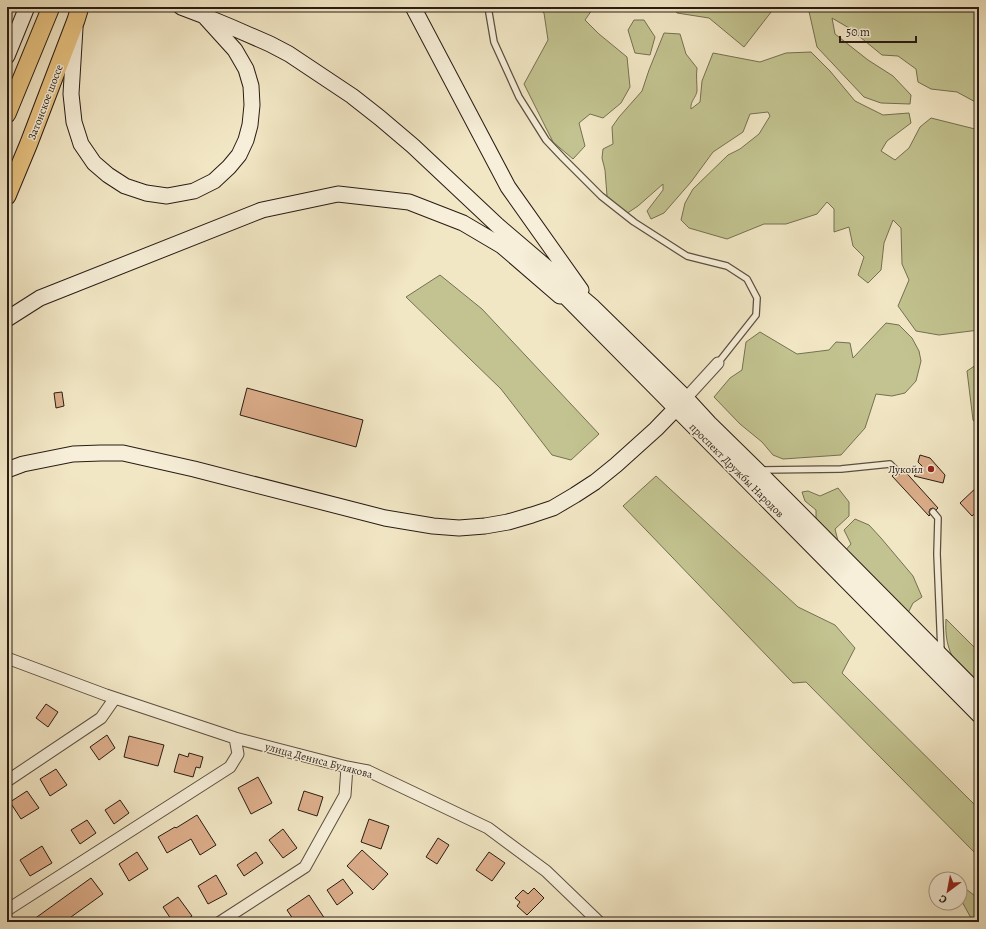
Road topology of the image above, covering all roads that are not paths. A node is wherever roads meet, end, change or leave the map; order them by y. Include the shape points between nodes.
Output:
1 (27, 7) edge
2 (51, 7) edge
3 (181, 7) edge
4 (413, 7) edge
5 (488, 7) edge
6 (78, 13) edge
7 (202, 14) junction
8 (7, 56) edge
9 (7, 114) edge
10 (7, 196) edge
11 (588, 312) junction
12 (7, 319) edge
13 (718, 363) joint
14 (681, 403) junction
15 (7, 470) edge
16 (757, 470) junction
17 (897, 471) dead end
18 (933, 512) dead end
19 (941, 657) junction
20 (7, 658) edge
21 (979, 694) edge
22 (115, 698) junction
23 (979, 715) edge
24 (235, 738) junction
25 (347, 767) junction
26 (7, 782) edge
27 (7, 910) edge
28 (220, 922) edge
29 (599, 922) edge

1 - 8 main road
2 - 9 main road
3 - 7 main road, проспект Дружбы Народов
4 - 11 main road via 508,187
5 - 13 lane via 494,42 519,97 546,140 563,158 601,196 634,222 687,256 727,266 747,279 757,298 756,315
6 - 7 main road via 71,94 74,122 81,144 94,163 125,186 166,196 194,191 214,181 239,155 250,125 251,86 246,69 235,50
6 - 10 main road, Затонское шоссе
7 - 11 main road, проспект Дружбы Народов via 270,44 352,96 413,146
11 - 12 main road via 502,246 463,223 410,202 338,194 262,210 40,298
11 - 14 main road, проспект Дружбы Народов
13 - 14 street
14 - 15 main road via 616,465 575,495 553,508 508,522 485,526 433,526 384,518 123,453 73,454
14 - 16 main road, проспект Дружбы Народов via 709,423
14 - 23 main road, проспект Дружбы Народов
16 - 17 lane via 841,469 890,464
16 - 19 main road, проспект Дружбы Народов
18 - 19 lane via 938,518
19 - 21 main road, проспект Дружбы Народов
20 - 22 street, улица Дениса Булякова
22 - 24 street, улица Дениса Булякова
22 - 26 street via 101,718
24 - 25 street, улица Дениса Булякова
24 - 27 street via 238,754 230,767
25 - 28 street via 345,795 305,867
25 - 29 street, улица Дениса Булякова via 368,771 488,828 546,871

